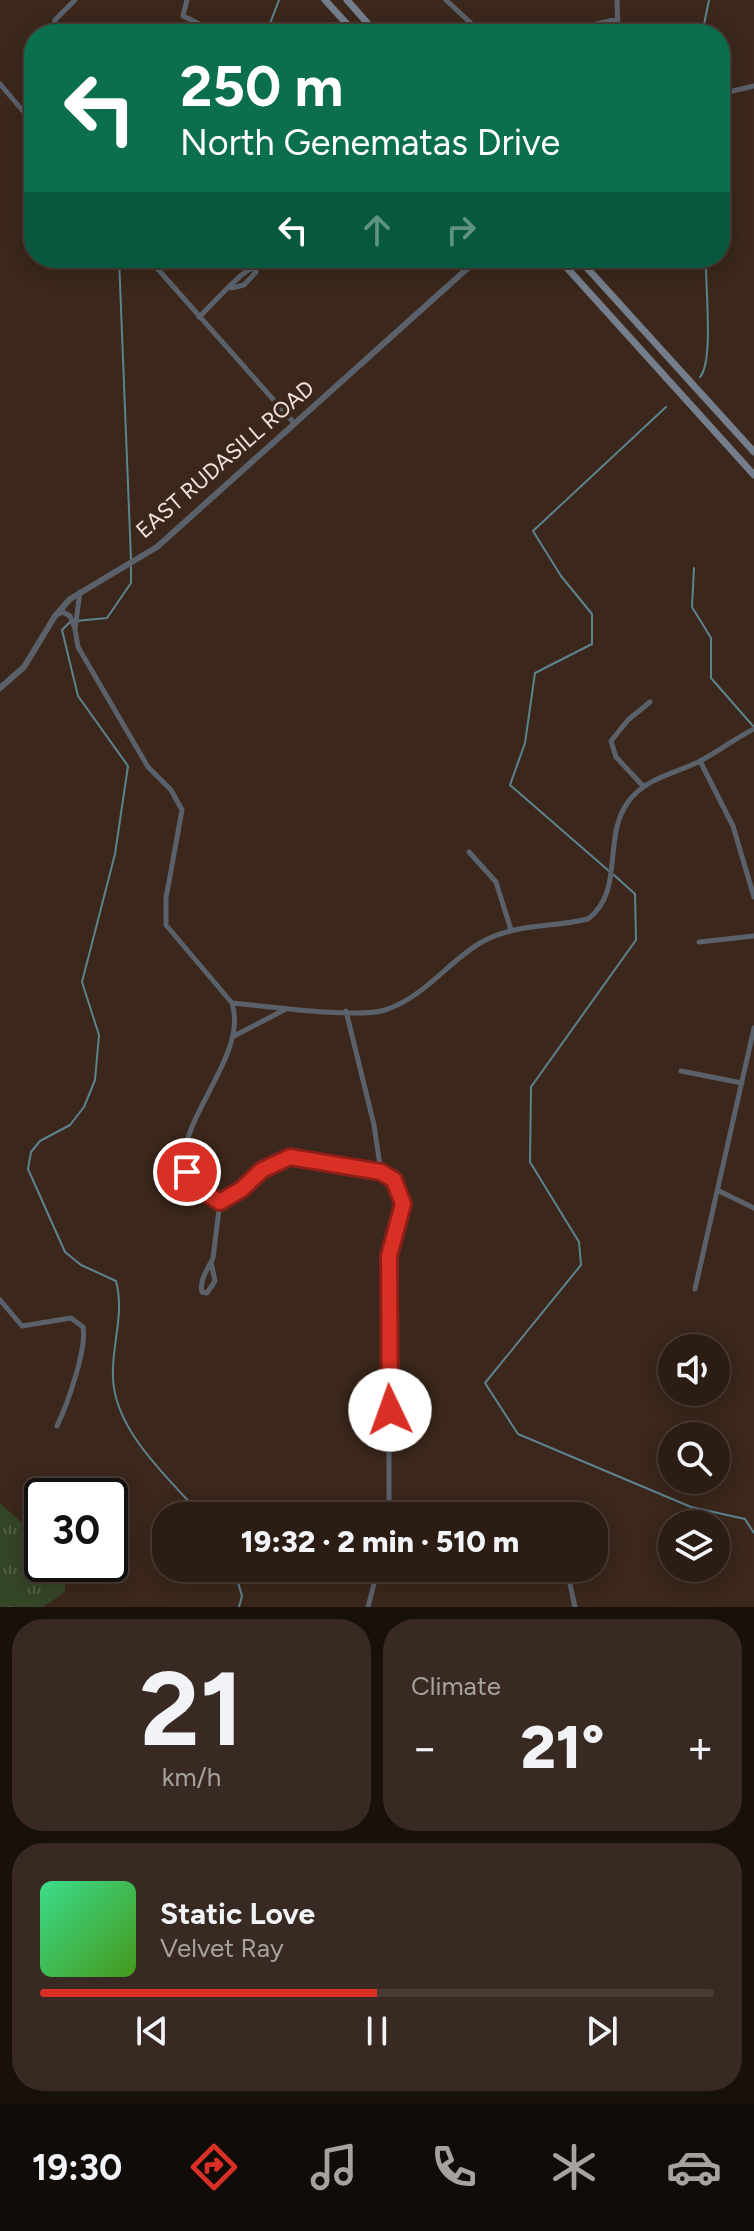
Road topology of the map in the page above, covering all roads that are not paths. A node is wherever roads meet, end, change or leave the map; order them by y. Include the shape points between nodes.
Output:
1 (75, 0) edge
2 (187, 0) edge
3 (325, 0) edge
4 (347, 0) edge
5 (446, 0) edge
6 (617, 0) edge
7 (618, 19) junction
8 (54, 24) edge
9 (200, 24) edge
10 (347, 24) edge
11 (368, 24) edge
12 (472, 24) edge
13 (597, 24) edge
14 (618, 24) edge
15 (0, 84) edge
16 (754, 86) edge
17 (730, 92) edge
18 (24, 111) edge
19 (157, 268) edge
20 (246, 268) edge
21 (249, 268) edge
22 (468, 268) edge
23 (567, 268) edge
24 (587, 268) edge
25 (231, 288) junction
26 (199, 317) junction
27 (294, 423) junction
28 (754, 452) edge
29 (754, 475) edge
30 (80, 592) junction
31 (55, 615) junction
32 (76, 632) junction
33 (0, 688) edge
34 (650, 702) dead end
35 (754, 729) edge
36 (700, 761) junction
37 (643, 786) junction
38 (469, 852) dead end
39 (754, 897) edge
40 (511, 930) junction
41 (754, 936) edge
42 (699, 942) dead end
43 (232, 1003) junction
44 (287, 1009) junction
45 (346, 1011) junction
46 (754, 1030) edge
47 (233, 1036) junction
48 (681, 1071) dead end
49 (742, 1083) junction
50 (381, 1172) junction
51 (719, 1191) junction
52 (220, 1202) junction
53 (754, 1208) edge
54 (211, 1262) junction
55 (695, 1289) dead end
56 (0, 1300) edge
57 (57, 1426) dead end
58 (389, 1502) edge
59 (374, 1582) edge
60 (570, 1584) dead end
61 (368, 1607) edge
62 (575, 1607) edge

1 - 8 street
2 - 9 street via 183,16
3 - 10 main road
4 - 11 main road
5 - 12 street
6 - 7 street
7 - 13 street
7 - 14 street
15 - 18 street
16 - 17 street
19 - 26 street
20 - 25 street
21 - 25 street via 256,272 244,285
22 - 27 street, EAST RUDASILL ROAD
23 - 29 main road
24 - 28 main road
25 - 26 street
26 - 27 street
27 - 30 street, EAST RUDASILL ROAD via 157,547
30 - 31 street, EAST RUDASILL ROAD
30 - 32 street
31 - 32 street via 70,616
31 - 33 street, EAST RUDASILL ROAD via 24,667
32 - 43 street via 78,647 148,767 182,810 166,925
34 - 37 street via 611,741 616,757
35 - 36 street
36 - 37 street
36 - 39 street via 733,826
37 - 40 street via 614,829 608,897 597,912 577,922
38 - 40 street via 496,882
40 - 45 street via 480,943 402,1004 381,1012
41 - 42 street
43 - 44 street
43 - 47 street
44 - 45 street
44 - 47 street
45 - 50 street
46 - 49 street
47 - 52 street via 184,1161 199,1189
48 - 49 street
49 - 51 street
50 - 52 street via 290,1157 262,1170
50 - 58 street via 394,1180 403,1204 389,1256
51 - 53 street
51 - 55 street
52 - 54 street
54 - 54 street via 201,1283 202,1292 215,1281
56 - 57 street via 22,1326 71,1318 83,1327 73,1390
59 - 61 street
60 - 62 street

